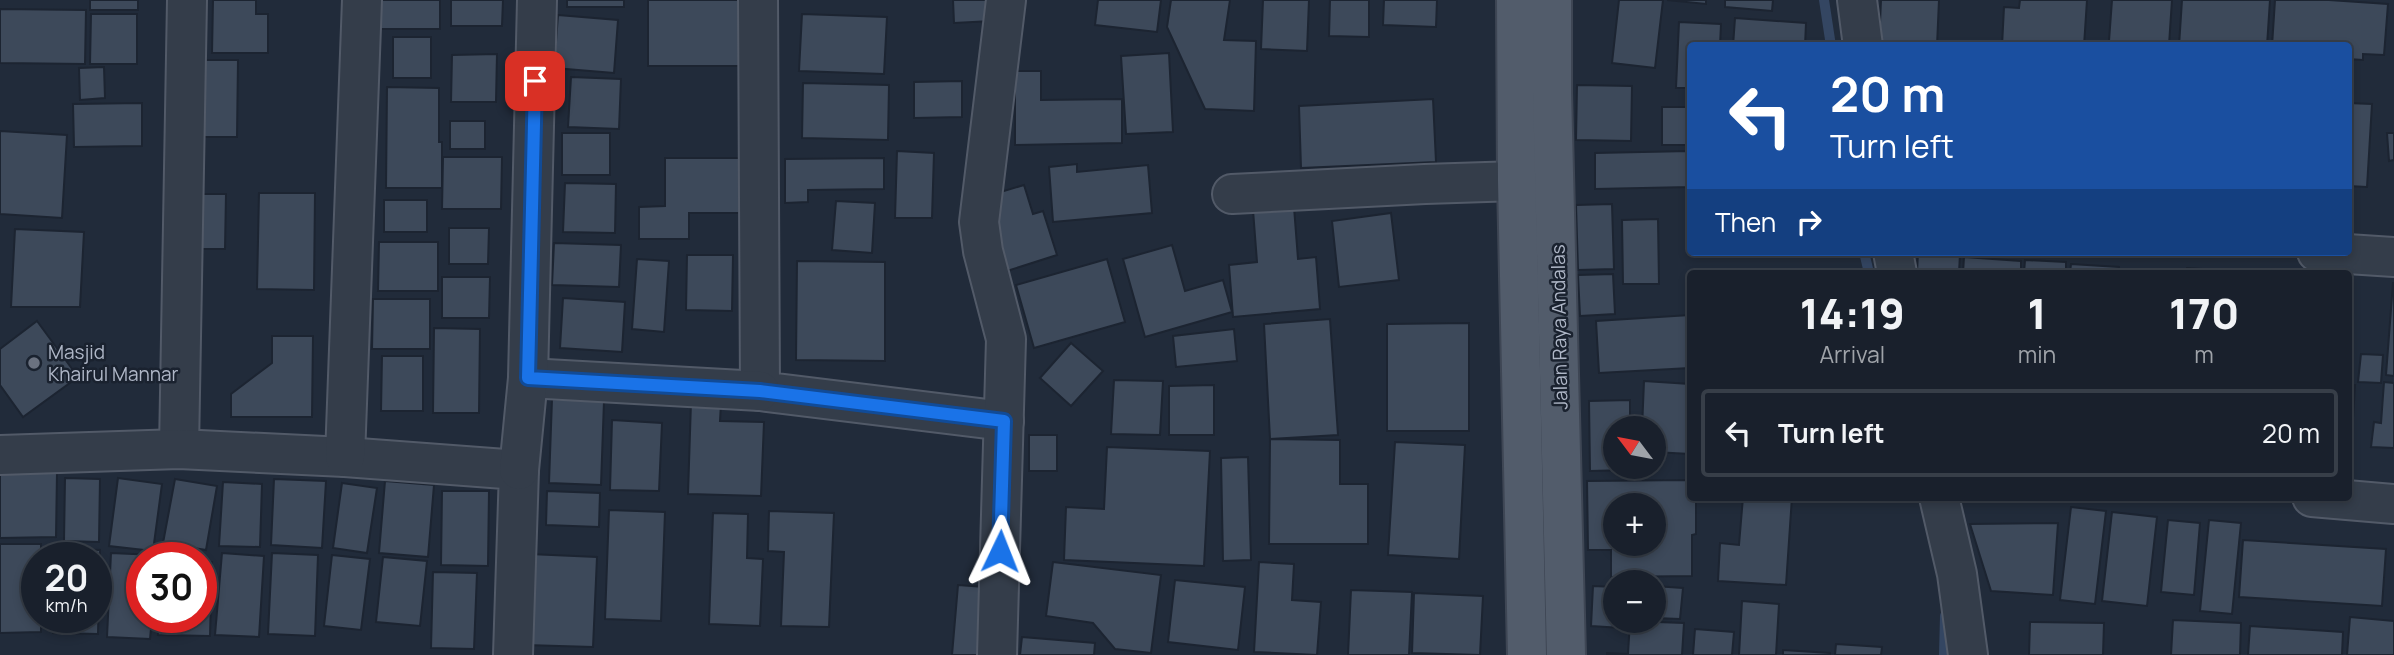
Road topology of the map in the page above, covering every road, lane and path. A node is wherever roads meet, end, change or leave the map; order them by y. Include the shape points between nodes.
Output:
1 (187, 0) edge
2 (362, 0) edge
3 (537, 0) edge
4 (758, 0) edge
5 (1006, 0) edge
6 (1516, 0) edge
7 (1552, 0) edge
8 (1857, 0) edge
9 (1862, 42) edge
10 (1517, 181) junction
11 (1232, 194) dead end
12 (2352, 254) edge
13 (2394, 257) edge
14 (528, 378) junction
15 (760, 391) junction
16 (1560, 414) junction
17 (1523, 415) junction
18 (1004, 421) junction
19 (178, 449) junction
20 (0, 455) edge
21 (345, 457) junction
22 (519, 470) junction
23 (2352, 500) edge
24 (1940, 501) edge
25 (2394, 503) edge
26 (513, 655) edge
27 (996, 655) edge
28 (1527, 655) edge
29 (1566, 655) edge
30 (1968, 655) edge

1 - 19 street
2 - 21 street
3 - 14 street
4 - 15 street
5 - 18 street via 979,222 1006,339
6 - 10 main road, Jalan Raya Andalas
7 - 16 main road, Jalan Raya Andalas
8 - 9 street
10 - 11 street
10 - 17 main road, Jalan Raya Andalas
12 - 13 street
14 - 15 street
14 - 22 street
15 - 18 street
16 - 17 main road
16 - 29 main road, Jalan Raya Andalas
17 - 28 main road, Jalan Raya Andalas
18 - 27 street
19 - 20 street
19 - 21 street
21 - 22 street
22 - 26 street
23 - 25 street
24 - 30 street via 1957,574

